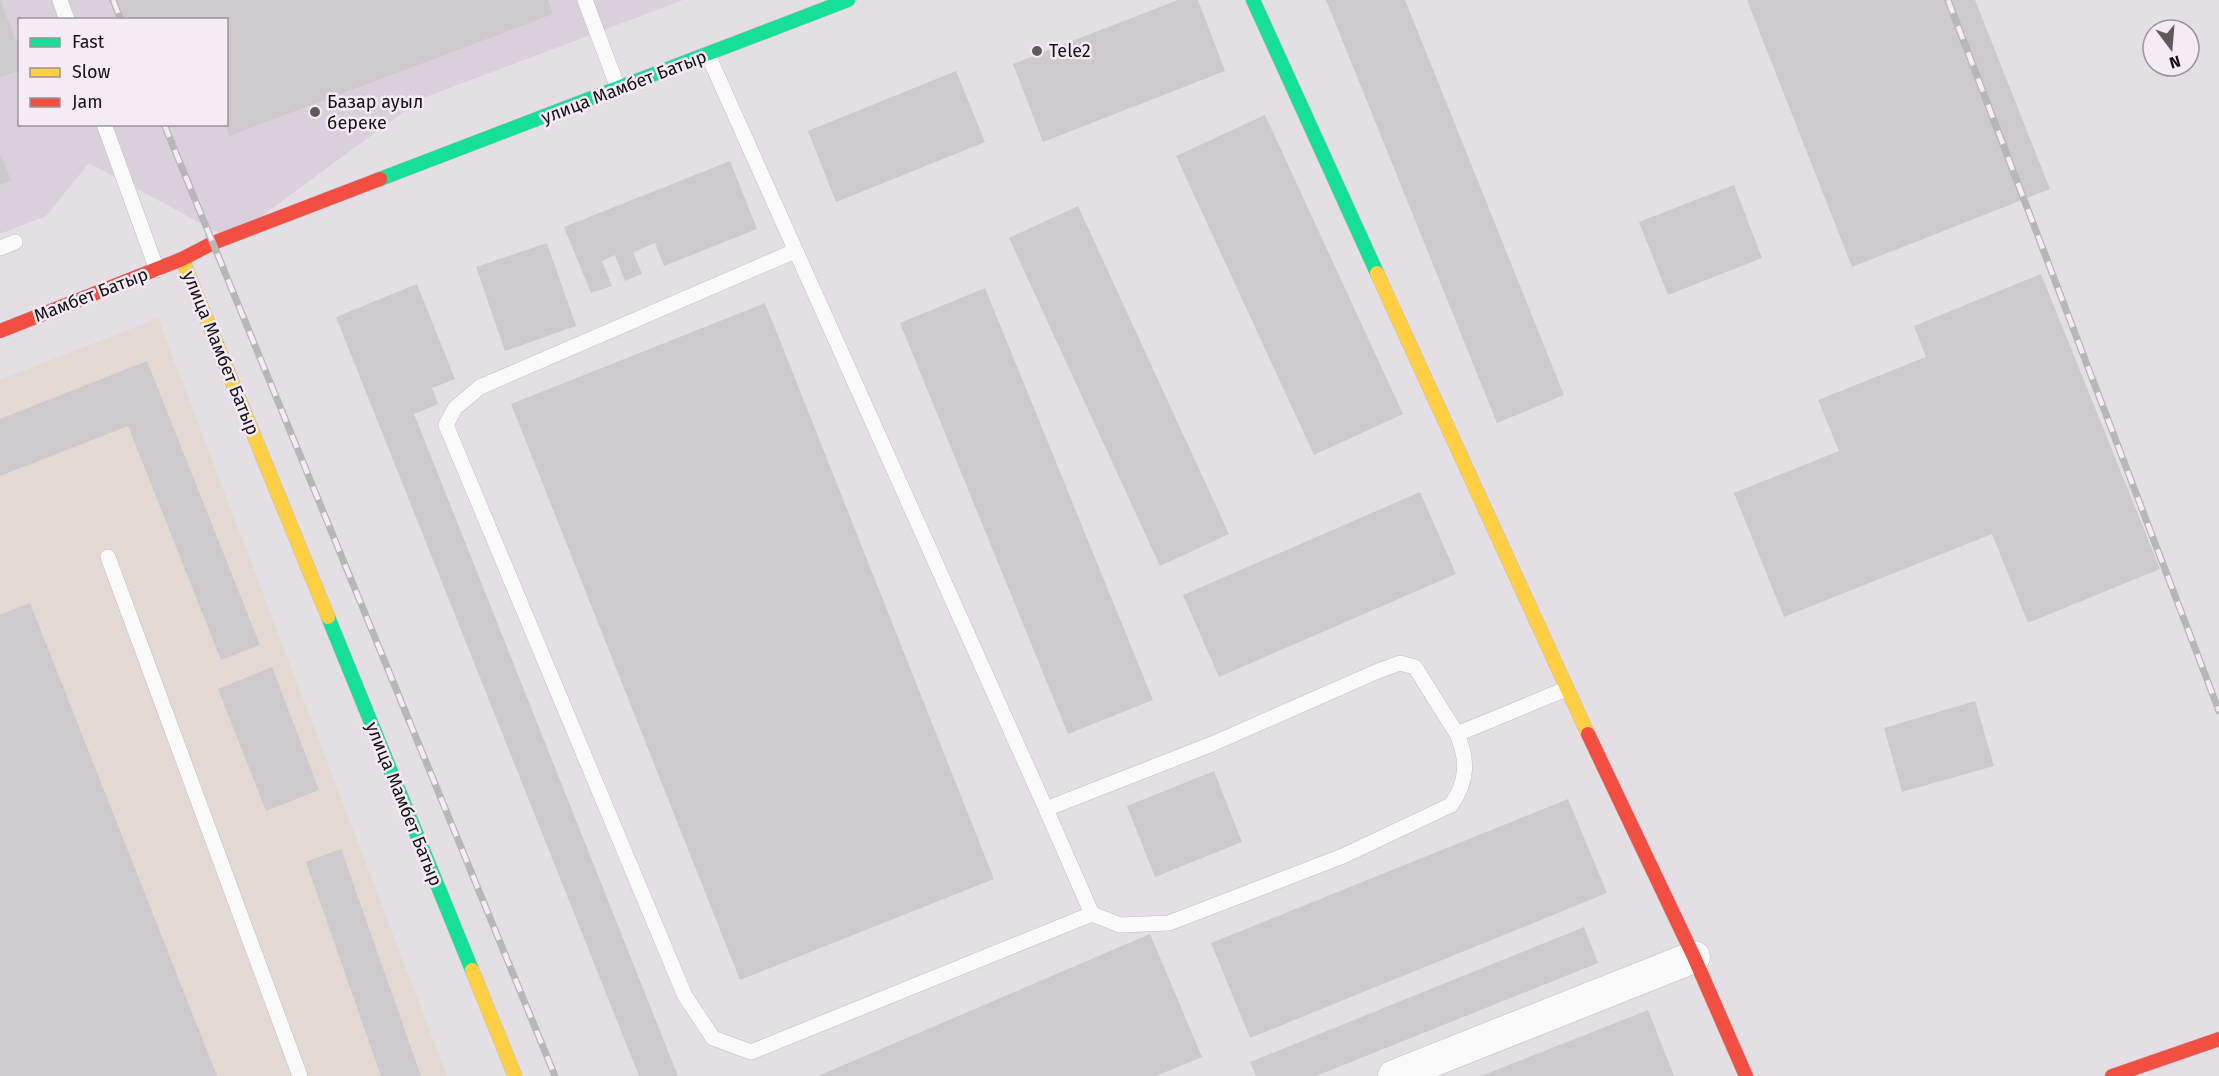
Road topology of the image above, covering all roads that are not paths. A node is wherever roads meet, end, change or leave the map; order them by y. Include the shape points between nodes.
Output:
1 (60, 0) edge
2 (585, 0) edge
3 (848, 0) edge
4 (1253, 0) edge
5 (66, 18) edge
6 (708, 55) junction
7 (618, 88) junction
8 (105, 126) edge
9 (15, 242) dead end
10 (0, 248) edge
11 (795, 251) junction
12 (182, 259) junction
13 (157, 270) junction
14 (0, 331) edge
15 (108, 557) dead end
16 (1566, 689) junction
17 (1457, 734) junction
18 (1046, 809) junction
19 (1092, 914) junction
20 (1694, 957) junction
21 (2219, 1039) edge
22 (300, 1076) edge
23 (515, 1076) edge
24 (1395, 1076) edge
25 (1746, 1076) edge
26 (2112, 1076) edge

1 - 5 lane
2 - 7 lane
3 - 6 main road, улица Мамбет Батыр
4 - 16 main road
6 - 7 main road, улица Мамбет Батыр
6 - 11 lane
7 - 12 main road, улица Мамбет Батыр via 213,243
8 - 13 lane
9 - 10 lane
11 - 18 lane
11 - 19 lane via 480,387 455,408 446,425 685,996 713,1038 751,1052
12 - 13 main road, Мамбет Батыр
12 - 23 main road, улица Мамбет Батыр
13 - 14 main road, Мамбет Батыр
15 - 22 lane
16 - 17 lane
16 - 20 main road
17 - 18 lane via 1415,667 1400,663 1212,744
17 - 19 lane via 1464,751 1464,769 1462,790 1451,805 1343,856 1169,923 1120,925
18 - 19 lane
20 - 24 street
20 - 25 main road
21 - 26 main road

